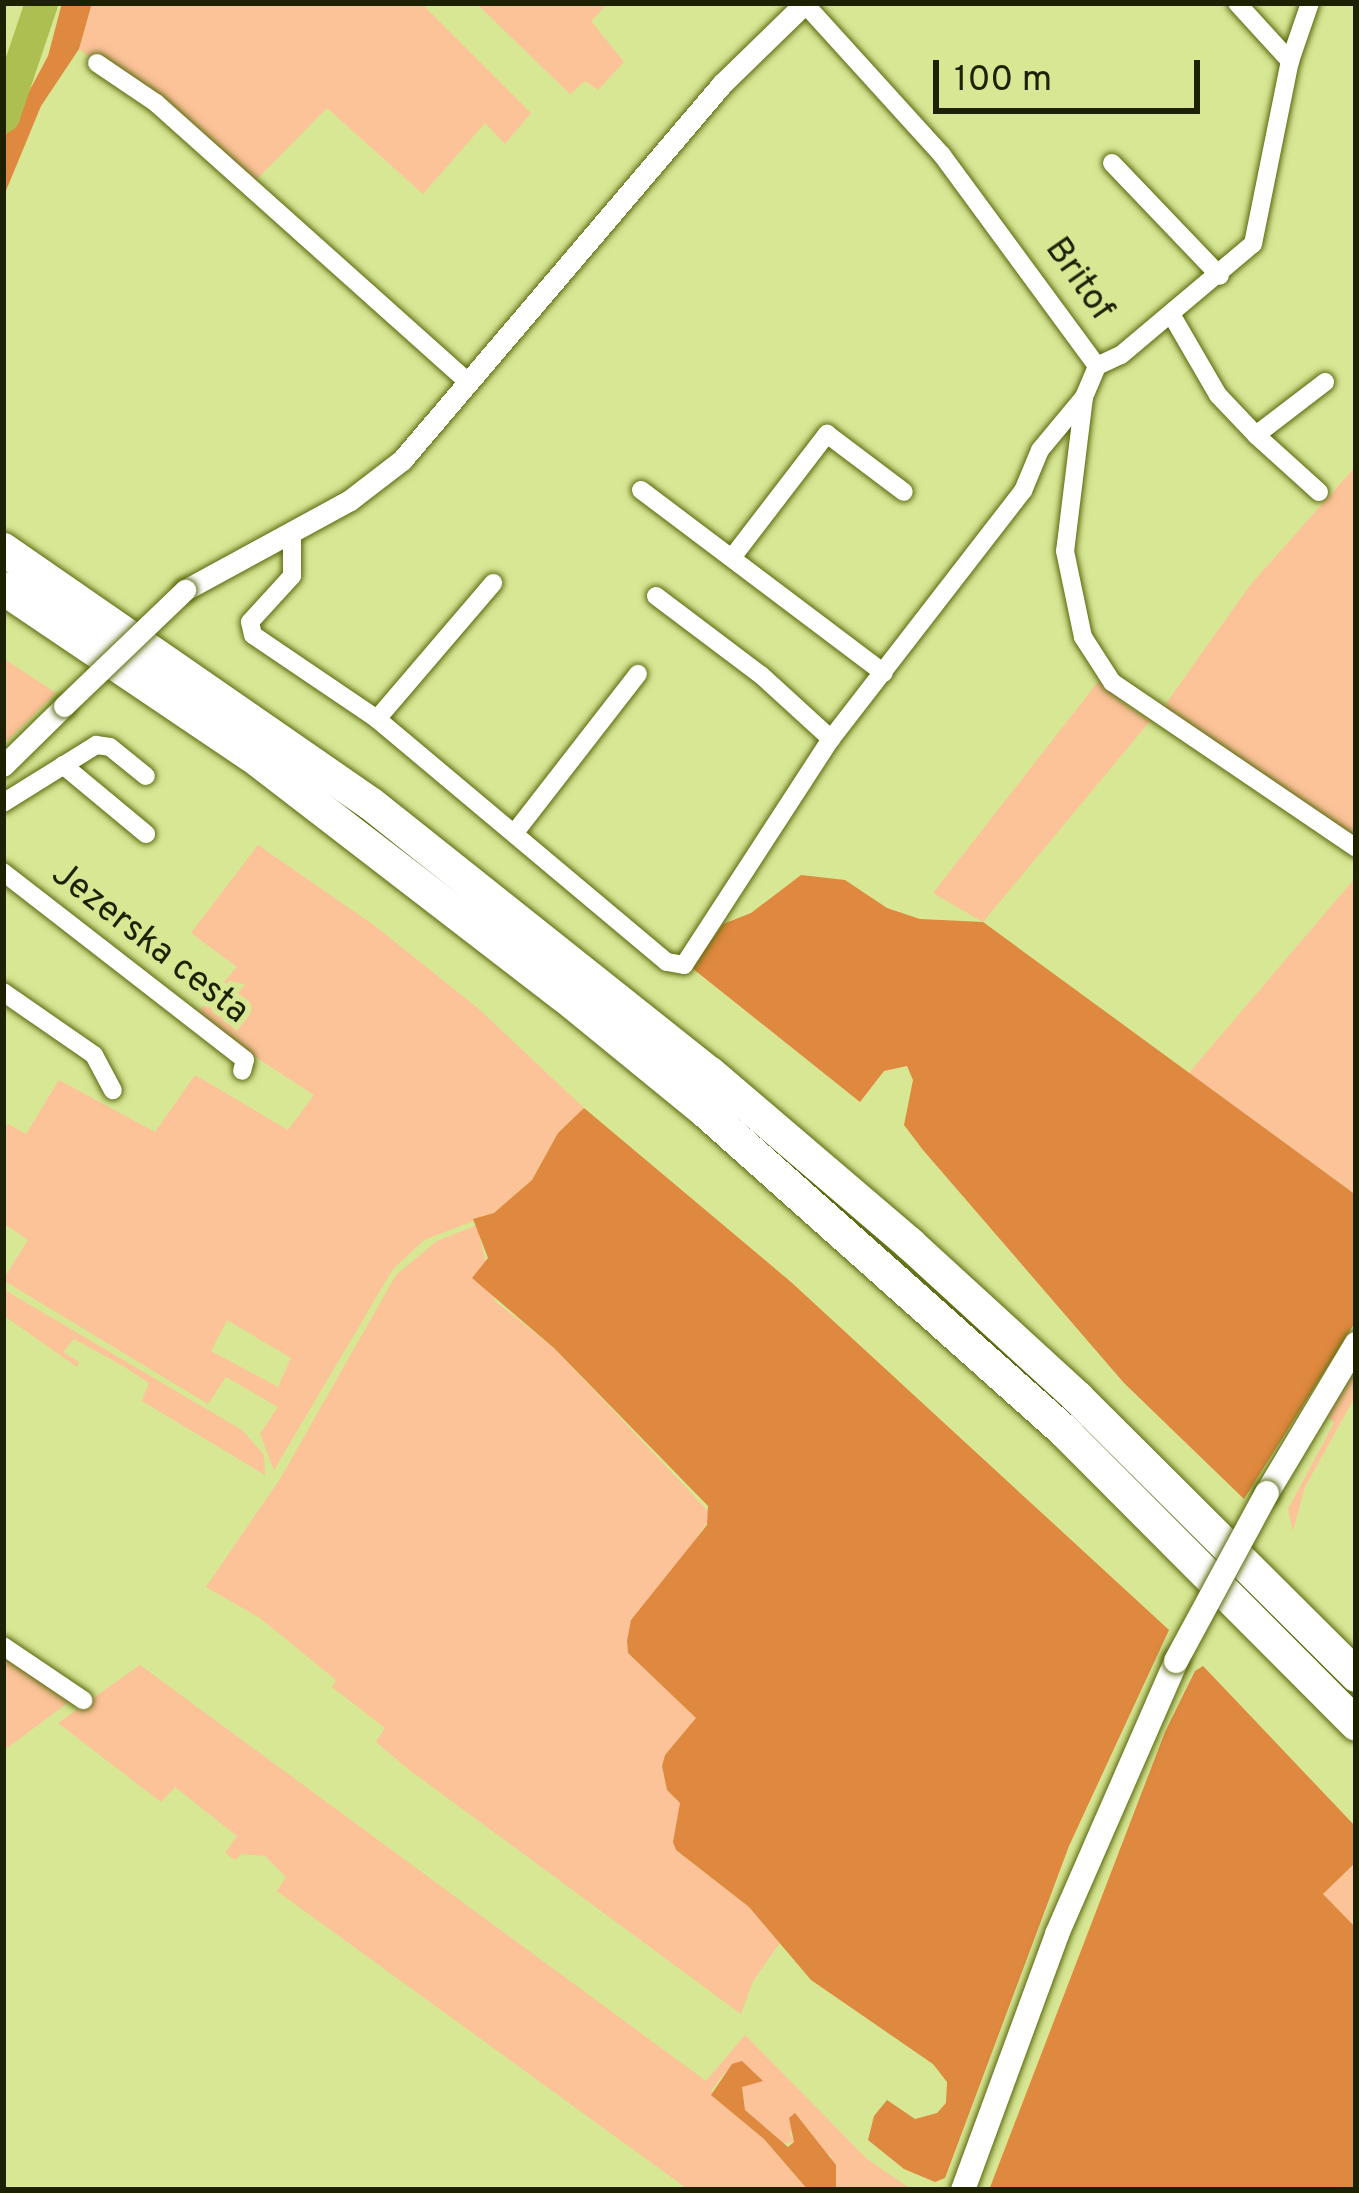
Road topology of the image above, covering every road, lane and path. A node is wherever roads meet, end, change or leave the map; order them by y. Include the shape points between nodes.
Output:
1 (805, 3) edge
2 (1237, 3) edge
3 (1310, 3) edge
4 (1290, 61) junction
5 (97, 64) dead end
6 (1112, 163) dead end
7 (1220, 276) junction
8 (1171, 314) junction
9 (1097, 366) junction
10 (1325, 382) dead end
11 (470, 383) junction
12 (1084, 397) junction
13 (1256, 435) junction
14 (641, 490) dead end
15 (904, 492) dead end
16 (1319, 492) dead end
17 (292, 531) junction
18 (3, 550) edge
19 (734, 555) junction
20 (493, 584) dead end
21 (3, 588) edge
22 (656, 596) dead end
23 (884, 673) junction
24 (638, 674) dead end
25 (377, 719) junction
26 (831, 739) junction
27 (63, 765) junction
28 (3, 766) edge
29 (146, 776) dead end
30 (3, 803) edge
31 (516, 832) junction
32 (146, 834) dead end
33 (1356, 848) edge
34 (3, 872) edge
35 (3, 992) edge
36 (242, 1071) dead end
37 (113, 1090) dead end
38 (1356, 1344) edge
39 (3, 1646) edge
40 (1356, 1675) edge
41 (83, 1700) dead end
42 (1356, 1724) edge
43 (963, 2190) edge

1 - 9 street, Britof via 943,155
1 - 11 street, Britof via 709,99
2 - 4 street
3 - 4 street, Britof
4 - 7 street, Britof via 1253,244
5 - 11 street via 156,103
6 - 7 street
7 - 8 street, Britof
8 - 9 street, Britof
8 - 13 street via 1218,395
9 - 12 street
10 - 13 street
11 - 17 street, Britof via 402,460
12 - 23 street
12 - 33 street via 1065,551 1083,637 1112,682
13 - 16 street
14 - 19 street
15 - 19 street via 827,434
17 - 25 street via 292,576 250,622 253,635
17 - 28 street, bridge via 185,590
18 - 40 highway via 370,803 710,1073 1060,1382
19 - 23 street
20 - 25 street
21 - 42 highway via 251,755 705,1112 1067,1434
22 - 26 street
23 - 26 street
24 - 31 street
25 - 31 street
26 - 31 street via 684,965 667,962
27 - 29 street via 110,747
27 - 30 street
27 - 32 street
34 - 36 street, Jezerska cesta via 245,1060
35 - 37 street via 94,1054
38 - 43 main road, bridge via 1176,1661 1057,1934
39 - 41 street

